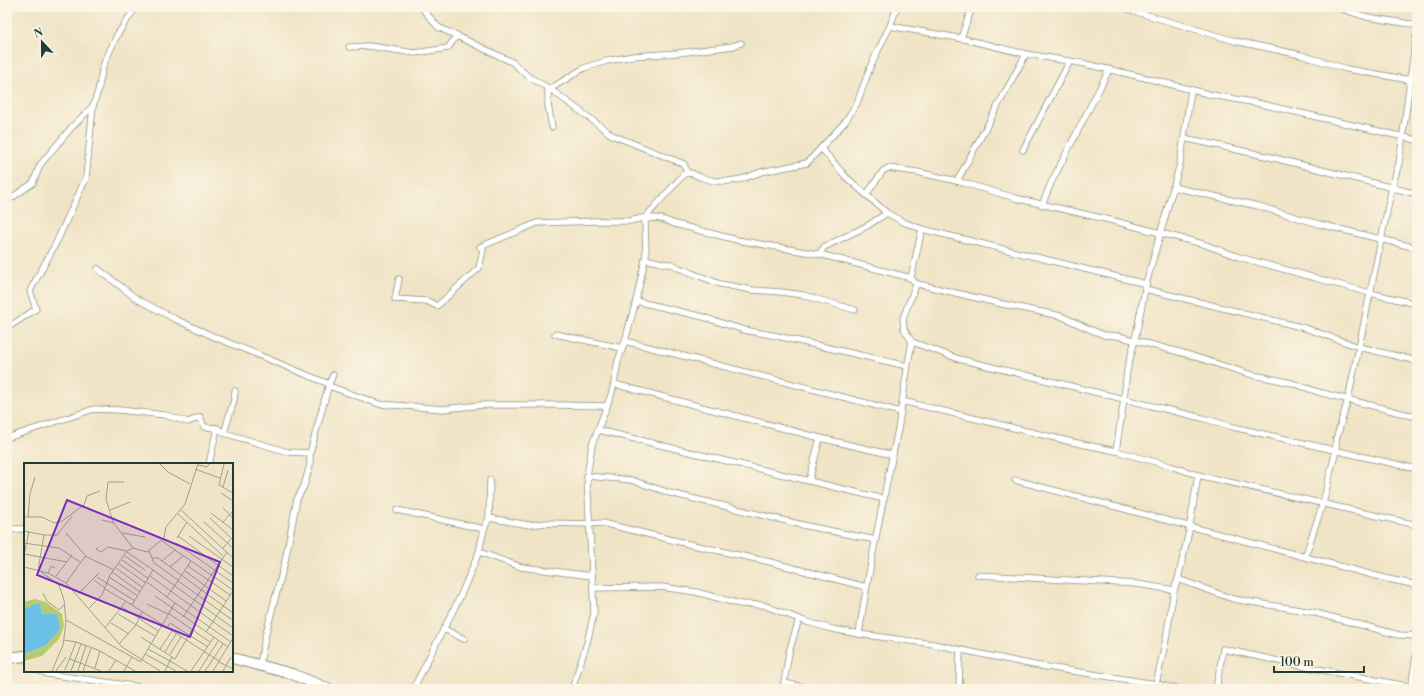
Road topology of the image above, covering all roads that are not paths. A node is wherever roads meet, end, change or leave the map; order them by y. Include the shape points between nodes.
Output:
1 (136, 7) edge
2 (421, 7) edge
3 (897, 7) edge
4 (972, 7) edge
5 (1120, 7) edge
6 (1335, 7) edge
7 (1417, 25) edge
8 (890, 26) junction
9 (1417, 28) edge
10 (457, 35) junction
11 (961, 38) junction
12 (741, 43) dead end
13 (349, 47) dead end
14 (1026, 54) junction
15 (1070, 61) junction
16 (1109, 70) junction
17 (1410, 80) junction
18 (1417, 82) edge
19 (549, 89) junction
20 (1192, 90) junction
21 (93, 106) junction
22 (552, 127) dead end
23 (1403, 136) junction
24 (1184, 138) junction
25 (1417, 140) edge
26 (821, 148) junction
27 (1023, 150) dead end
28 (687, 173) junction
29 (957, 181) junction
30 (1173, 187) junction
31 (1392, 187) junction
32 (1417, 194) edge
33 (866, 195) junction
34 (7, 201) edge
35 (1042, 205) junction
36 (887, 213) junction
37 (647, 218) junction
38 (922, 229) junction
39 (1160, 234) junction
40 (1382, 240) junction
41 (1417, 248) edge
42 (819, 254) junction
43 (645, 258) junction
44 (98, 269) dead end
45 (911, 278) junction
46 (399, 279) dead end
47 (917, 285) junction
48 (1146, 287) junction
49 (1370, 294) junction
50 (636, 301) junction
51 (1417, 304) edge
52 (855, 310) dead end
53 (7, 328) edge
54 (555, 334) dead end
55 (1135, 340) junction
56 (625, 341) junction
57 (912, 342) junction
58 (1359, 347) junction
59 (622, 348) junction
60 (1417, 361) edge
61 (907, 366) junction
62 (333, 375) dead end
63 (614, 384) junction
64 (329, 385) junction
65 (235, 391) dead end
66 (1124, 399) junction
67 (1348, 399) junction
68 (902, 401) junction
69 (607, 406) junction
70 (901, 412) junction
71 (1417, 417) edge
72 (217, 428) junction
73 (598, 430) junction
74 (224, 433) junction
75 (7, 438) edge
76 (820, 438) junction
77 (1336, 450) junction
78 (1116, 451) junction
79 (310, 453) junction
80 (893, 455) junction
81 (209, 463) edge
82 (1417, 469) edge
83 (1198, 475) junction
84 (587, 476) junction
85 (490, 480) dead end
86 (1015, 480) dead end
87 (809, 481) junction
88 (884, 499) junction
89 (1323, 503) junction
90 (397, 510) dead end
91 (490, 518) junction
92 (590, 524) junction
93 (1417, 525) edge
94 (1190, 526) junction
95 (7, 529) edge
96 (24, 529) edge
97 (484, 529) junction
98 (876, 540) junction
99 (479, 552) junction
100 (1305, 557) junction
101 (978, 575) dead end
102 (592, 576) junction
103 (1178, 579) junction
104 (1417, 585) edge
105 (593, 588) junction
106 (866, 588) junction
107 (1174, 590) junction
108 (799, 619) junction
109 (444, 629) junction
110 (859, 634) junction
111 (1417, 636) edge
112 (464, 639) dead end
113 (1417, 649) edge
114 (960, 650) junction
115 (24, 656) edge
116 (7, 658) edge
117 (233, 658) edge
118 (260, 664) junction
119 (42, 672) edge
120 (783, 686) edge
121 (1156, 686) edge
122 (1413, 688) edge
123 (154, 689) edge
124 (329, 689) edge
125 (413, 689) edge
126 (572, 689) edge
127 (813, 689) edge
128 (959, 689) edge
129 (1177, 689) edge
130 (1216, 689) edge

1 - 21 street via 117,35 103,66
2 - 10 street via 438,27
3 - 8 street
4 - 11 street
5 - 17 street via 1235,41 1301,55 1347,69
6 - 7 street via 1368,17
8 - 11 street
8 - 26 street via 871,65 858,104
9 - 17 street
10 - 13 street via 448,48 415,53 369,46
10 - 19 street via 512,62 529,77
11 - 14 street
12 - 19 street via 607,61 584,68
14 - 15 street
14 - 29 street
15 - 16 street
15 - 27 street
16 - 20 street
16 - 35 street via 1050,183
17 - 18 street
17 - 23 street
19 - 22 street via 548,105
19 - 28 street via 612,135 684,164
20 - 23 street via 1257,102
20 - 24 street
21 - 34 street via 40,165 33,183
21 - 53 street via 86,178 30,291 36,309
23 - 25 street
23 - 31 street
24 - 30 street
24 - 31 street
26 - 28 street via 803,165 761,172 742,179 714,181
26 - 33 street
28 - 37 street via 679,178
29 - 33 street via 888,168
29 - 35 street
30 - 39 street
30 - 40 street via 1258,206
31 - 32 street
31 - 40 street
33 - 36 street
35 - 39 street
36 - 38 street
36 - 42 street via 824,247
37 - 42 street via 662,219 737,240
37 - 43 street
37 - 46 street via 630,221 537,223 528,226 480,247 483,250 479,268 437,306 427,301 395,299
38 - 45 street
38 - 48 street
39 - 48 street
39 - 49 street via 1203,244 1239,257
40 - 41 street
40 - 49 street
42 - 45 street
43 - 50 street
43 - 52 street via 672,264 720,284 803,295
44 - 64 street via 137,299 180,322
45 - 47 street
47 - 55 street via 1061,316 1104,335
47 - 57 street via 903,318 904,329
48 - 55 street
48 - 58 street via 1305,328
49 - 51 street
49 - 58 street
50 - 56 street
50 - 61 street via 744,330
54 - 59 street
55 - 66 street via 1127,370
55 - 67 street via 1249,374
56 - 59 street
56 - 70 street
57 - 61 street
57 - 66 street via 959,359
58 - 60 street
58 - 67 street
59 - 63 street
61 - 68 street
62 - 64 street
63 - 69 street
63 - 76 street
64 - 69 street via 379,404 444,409 482,405
64 - 79 street
65 - 74 street
66 - 77 street
66 - 78 street
67 - 71 street
67 - 77 street via 1336,440
68 - 70 street
68 - 78 street
69 - 73 street
70 - 80 street
72 - 74 street
72 - 75 street via 204,427 200,418 188,422 165,415 94,409
72 - 81 street
73 - 84 street via 589,459
73 - 87 street
74 - 79 street via 288,452
76 - 80 street
76 - 87 street
77 - 82 street
77 - 89 street
78 - 83 street
79 - 118 street via 310,465 297,499
80 - 88 street
83 - 89 street
83 - 94 street
84 - 92 street
84 - 98 street via 631,480 678,495
85 - 91 street
86 - 94 street
87 - 88 street
88 - 98 street
89 - 93 street
89 - 100 street
90 - 97 street
91 - 92 street via 529,525
91 - 97 street
92 - 102 street
92 - 106 street via 602,522
94 - 100 street
94 - 103 street
95 - 96 street
97 - 99 street
98 - 106 street
99 - 102 street via 521,567
99 - 109 street
100 - 104 street
101 - 107 street via 1137,584
102 - 105 street
103 - 107 street
103 - 111 street via 1233,599 1312,612 1399,634
105 - 108 street via 661,587 696,592 740,604 763,605
105 - 126 street via 594,612
106 - 110 street
107 - 121 street
108 - 110 street
108 - 120 street via 789,652
109 - 112 street
109 - 125 street
110 - 114 street
113 - 122 street
114 - 121 street
114 - 128 street
115 - 116 highway
117 - 118 highway
118 - 124 highway
119 - 123 street
120 - 127 street
121 - 129 street
122 - 130 street via 1223,649

